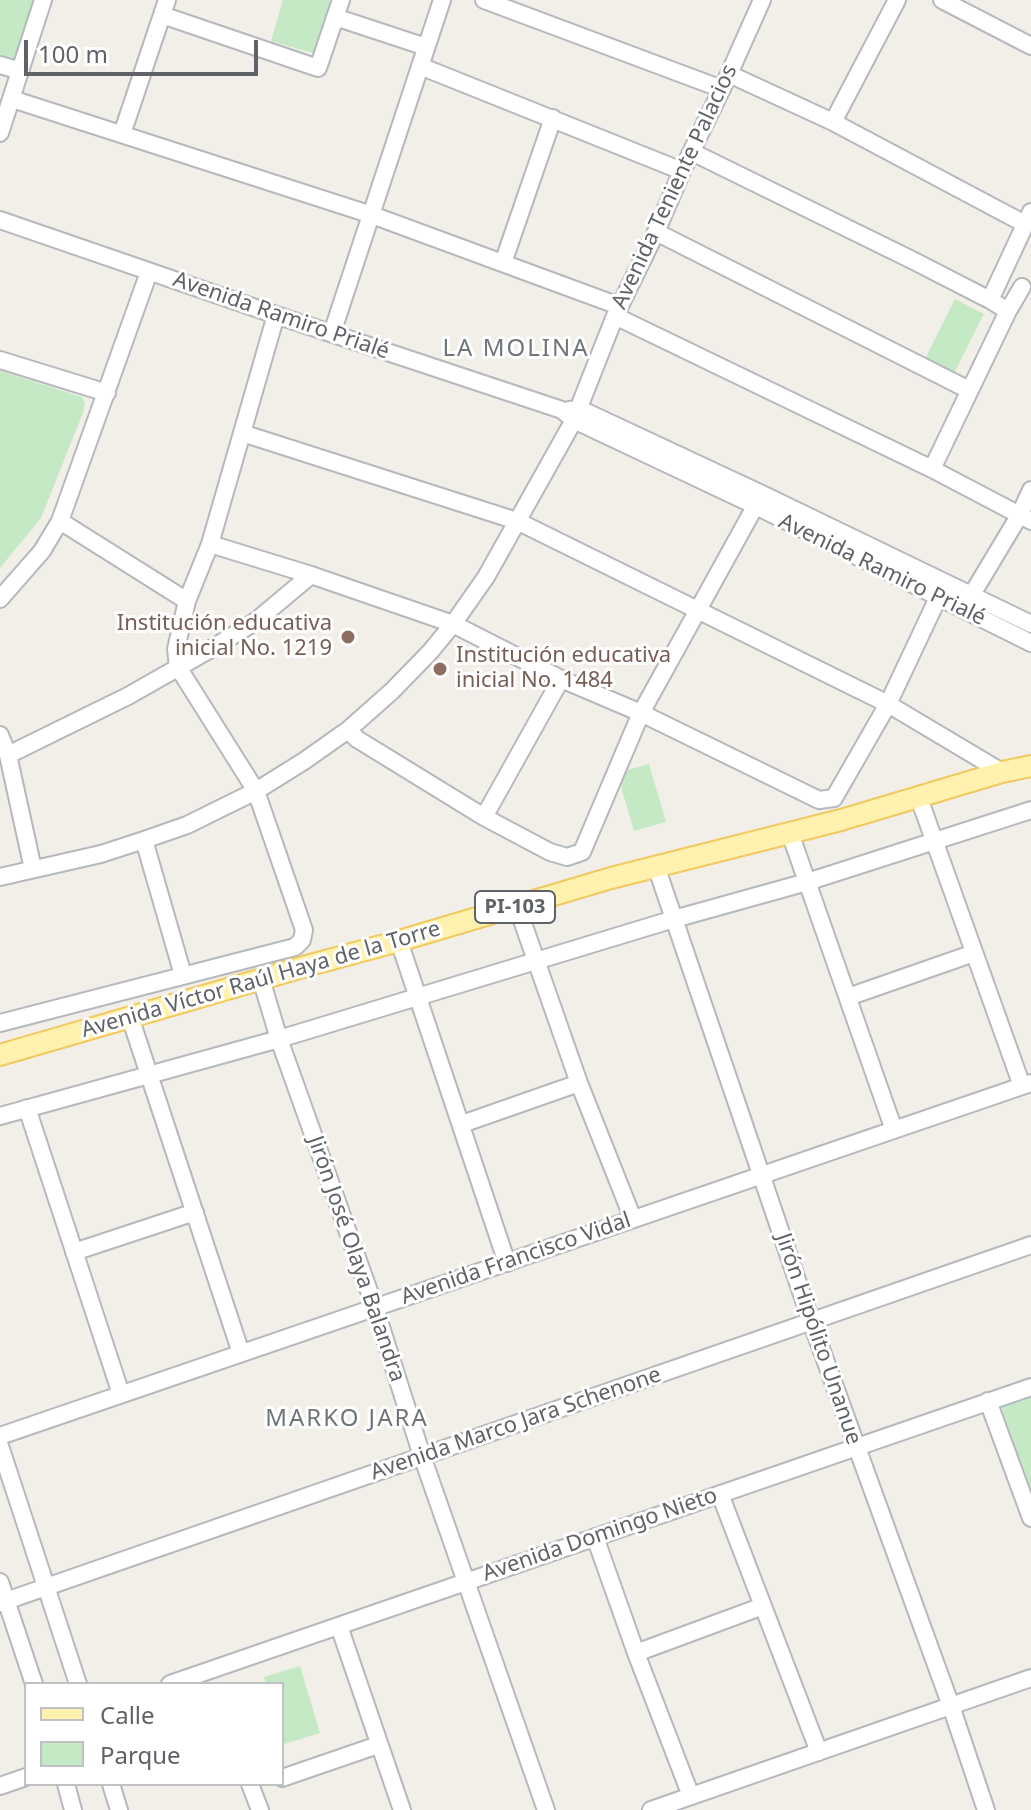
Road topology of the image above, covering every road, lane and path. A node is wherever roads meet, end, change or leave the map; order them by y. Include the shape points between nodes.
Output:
1 (43, 0) edge
2 (341, 0) edge
3 (442, 0) edge
4 (484, 0) edge
5 (762, 0) edge
6 (897, 0) edge
7 (942, 0) edge
8 (164, 8) edge
9 (335, 17) junction
10 (1031, 46) edge
11 (426, 47) junction
12 (0, 65) edge
13 (420, 66) junction
14 (21, 71) junction
15 (725, 81) junction
16 (12, 99) junction
17 (553, 118) junction
18 (833, 122) junction
19 (0, 133) edge
20 (122, 134) junction
21 (692, 152) junction
22 (682, 171) junction
23 (372, 215) junction
24 (1028, 218) edge
25 (0, 220) edge
26 (656, 232) junction
27 (503, 263) junction
28 (149, 272) junction
29 (1002, 277) junction
30 (1026, 290) edge
31 (990, 300) junction
32 (617, 311) junction
33 (1008, 311) junction
34 (276, 315) junction
35 (332, 333) junction
36 (0, 360) edge
37 (969, 390) junction
38 (107, 393) junction
39 (572, 413) junction
40 (242, 433) junction
41 (932, 469) junction
42 (1031, 490) edge
43 (759, 500) junction
44 (1025, 518) edge
45 (60, 521) junction
46 (517, 521) junction
47 (210, 544) junction
48 (311, 575) junction
49 (941, 591) junction
50 (2, 592) edge
51 (187, 601) junction
52 (967, 602) junction
53 (697, 611) junction
54 (453, 624) junction
55 (1031, 624) edge
56 (1031, 643) edge
57 (178, 667) junction
58 (561, 679) junction
59 (888, 704) junction
60 (641, 713) junction
61 (348, 730) junction
62 (0, 735) edge
63 (8, 755) junction
64 (1031, 766) edge
65 (1002, 772) junction
66 (256, 791) junction
67 (919, 798) junction
68 (1031, 810) edge
69 (484, 817) junction
70 (790, 833) junction
71 (144, 840) junction
72 (934, 842) junction
73 (656, 866) junction
74 (33, 869) junction
75 (0, 877) edge
76 (807, 882) junction
77 (517, 906) junction
78 (674, 919) junction
79 (399, 941) junction
80 (974, 953) junction
81 (536, 961) junction
82 (183, 975) junction
83 (261, 979) junction
84 (848, 997) junction
85 (418, 998) junction
86 (130, 1017) junction
87 (0, 1023) edge
88 (279, 1039) junction
89 (0, 1055) edge
90 (149, 1075) junction
91 (579, 1083) junction
92 (1026, 1084) edge
93 (27, 1108) junction
94 (0, 1116) edge
95 (462, 1124) junction
96 (894, 1130) junction
97 (761, 1175) junction
98 (195, 1212) junction
99 (633, 1219) junction
100 (1031, 1245) edge
101 (74, 1252) junction
102 (507, 1263) junction
103 (375, 1308) junction
104 (811, 1321) junction
105 (241, 1353) junction
106 (1031, 1387) edge
107 (121, 1394) junction
108 (988, 1401) junction
109 (0, 1436) edge
110 (0, 1446) edge
111 (856, 1447) junction
112 (422, 1456) junction
113 (720, 1494) junction
114 (1031, 1518) edge
115 (595, 1537) junction
116 (467, 1581) junction
117 (0, 1582) edge
118 (47, 1587) junction
119 (3, 1602) edge
120 (763, 1606) junction
121 (339, 1626) junction
122 (636, 1653) junction
123 (215, 1677) edge
124 (1031, 1678) edge
125 (33, 1682) edge
126 (77, 1682) edge
127 (183, 1682) edge
128 (951, 1706) junction
129 (378, 1745) junction
130 (819, 1752) junction
131 (284, 1777) edge
132 (24, 1778) edge
133 (0, 1786) edge
134 (67, 1786) edge
135 (112, 1786) edge
136 (255, 1786) edge
137 (691, 1796) junction
138 (73, 1810) edge
139 (119, 1810) edge
140 (260, 1810) edge
141 (402, 1810) edge
142 (546, 1810) edge
143 (651, 1810) edge
144 (986, 1810) edge

1 - 14 street
2 - 9 street
3 - 11 street
4 - 15 street
5 - 15 street, Avenida Teniente Palacios
6 - 18 street
7 - 10 street
8 - 9 street via 318,68
8 - 20 street
9 - 11 street
11 - 13 street
12 - 14 street
13 - 17 street
13 - 23 street
14 - 16 street
15 - 18 street
15 - 21 street, Avenida Teniente Palacios
16 - 19 street
16 - 20 street
17 - 22 street
17 - 27 street
18 - 24 street
20 - 23 street
21 - 22 street, Avenida Teniente Palacios
21 - 31 street
22 - 26 street, Avenida Teniente Palacios
23 - 27 street
23 - 35 street
24 - 29 street
25 - 28 street, Avenida Ramiro Prialé
26 - 32 street, Avenida Teniente Palacios
26 - 37 street
27 - 32 street
28 - 34 street, Avenida Ramiro Prialé
28 - 38 street
29 - 30 street
29 - 31 street
30 - 33 street
31 - 33 street
32 - 39 street, Avenida Teniente Palacios
32 - 41 street
33 - 37 street
34 - 35 street, Avenida Ramiro Prialé
34 - 40 street
35 - 39 street, Avenida Ramiro Prialé
36 - 38 street
37 - 41 street
38 - 45 street
39 - 43 street, Avenida Ramiro Prialé
39 - 46 street, Avenida Teniente Palacios
40 - 46 street
40 - 47 street
41 - 44 street
42 - 44 street
43 - 49 street, Avenida Ramiro Prialé
43 - 53 street
44 - 52 street
45 - 50 street via 42,551
45 - 51 street
46 - 53 street
46 - 54 street, Avenida Teniente Palacios
47 - 48 street
47 - 51 street
48 - 54 street
48 - 57 street via 256,621
49 - 52 street, Avenida Ramiro Prialé
49 - 59 street
51 - 57 street via 176,649
52 - 55 street, Avenida Ramiro Prialé
52 - 56 street, Avenida Ramiro Prialé
53 - 59 street
53 - 60 street
54 - 58 street
54 - 61 street, Avenida Teniente Palacios
57 - 63 street
57 - 66 street
58 - 60 street
58 - 69 street
59 - 60 street via 834,798 819,800
59 - 65 street
60 - 69 street via 582,852 567,857 550,852
61 - 66 street, Avenida Teniente Palacios
61 - 69 street
62 - 63 street
63 - 74 street
64 - 65 main road, Avenida Víctor Raúl Haya de la Torre / PI-103
65 - 67 main road, Avenida Víctor Raúl Haya de la Torre / PI-103
66 - 71 street, Avenida Teniente Palacios
66 - 82 street via 304,930 302,940 295,947
67 - 70 main road, Avenida Víctor Raúl Haya de la Torre / PI-103
67 - 72 street
68 - 72 street
70 - 73 main road, Avenida Víctor Raúl Haya de la Torre / PI-103
70 - 76 street
71 - 74 street, Avenida Teniente Palacios
71 - 82 street
72 - 76 street
72 - 80 street
73 - 77 main road, Avenida Víctor Raúl Haya de la Torre / PI-103
73 - 78 street, Jirón Hipólito Unanue
74 - 75 street, Avenida Teniente Palacios
76 - 78 street
76 - 84 street
77 - 79 main road, Avenida Víctor Raúl Haya de la Torre / PI-103
77 - 81 street
78 - 81 street
78 - 97 street, Jirón Hipólito Unanue
79 - 83 main road, Avenida Víctor Raúl Haya de la Torre / PI-103
79 - 85 street
80 - 84 street
80 - 92 street
81 - 85 street
81 - 91 street
82 - 87 street
83 - 86 main road, Avenida Víctor Raúl Haya de la Torre / PI-103
83 - 88 street, Jirón José Olaya Balandra
84 - 96 street
85 - 88 street
85 - 95 street
86 - 89 main road, Avenida Víctor Raúl Haya de la Torre / PI-103
86 - 90 street
88 - 90 street
88 - 103 street, Jirón José Olaya Balandra
90 - 93 street
90 - 98 street
91 - 95 street
91 - 99 street
92 - 96 street, Avenida Francisco Vidal
93 - 94 street
93 - 101 street
95 - 102 street
96 - 97 street, Avenida Francisco Vidal
97 - 99 street, Avenida Francisco Vidal
97 - 104 street, Jirón Hipólito Unanue
98 - 101 street
98 - 105 street
99 - 102 street, Avenida Francisco Vidal
100 - 104 street, Avenida Marco Jara Schenone
101 - 107 street
102 - 103 street, Avenida Francisco Vidal
103 - 105 street, Avenida Francisco Vidal
103 - 112 street, Jirón José Olaya Balandra
104 - 111 street, Jirón Hipólito Unanue
104 - 112 street, Avenida Marco Jara Schenone
105 - 107 street, Avenida Francisco Vidal
106 - 108 street, Avenida Domingo Nieto
107 - 109 street, Avenida Francisco Vidal
108 - 111 street, Avenida Domingo Nieto
108 - 114 street
110 - 118 street
111 - 113 street, Avenida Domingo Nieto
111 - 128 street, Jirón Hipólito Unanue
112 - 116 street, Jirón José Olaya Balandra
112 - 118 street, Avenida Marco Jara Schenone
113 - 115 street, Avenida Domingo Nieto
113 - 120 street
115 - 116 street, Avenida Domingo Nieto
115 - 122 street
116 - 121 street, Avenida Domingo Nieto
116 - 142 street, Jirón José Olaya Balandra
117 - 119 street
118 - 119 street, Avenida Marco Jara Schenone
118 - 126 street
119 - 125 street
120 - 122 street
120 - 130 street
121 - 123 street, Avenida Domingo Nieto
121 - 129 street
122 - 137 street
123 - 127 street, Avenida Domingo Nieto
124 - 128 street
128 - 130 street
128 - 144 street, Jirón Hipólito Unanue
129 - 131 street
129 - 141 street
130 - 137 street
132 - 133 street
134 - 138 street
135 - 139 street
136 - 140 street
137 - 143 street

